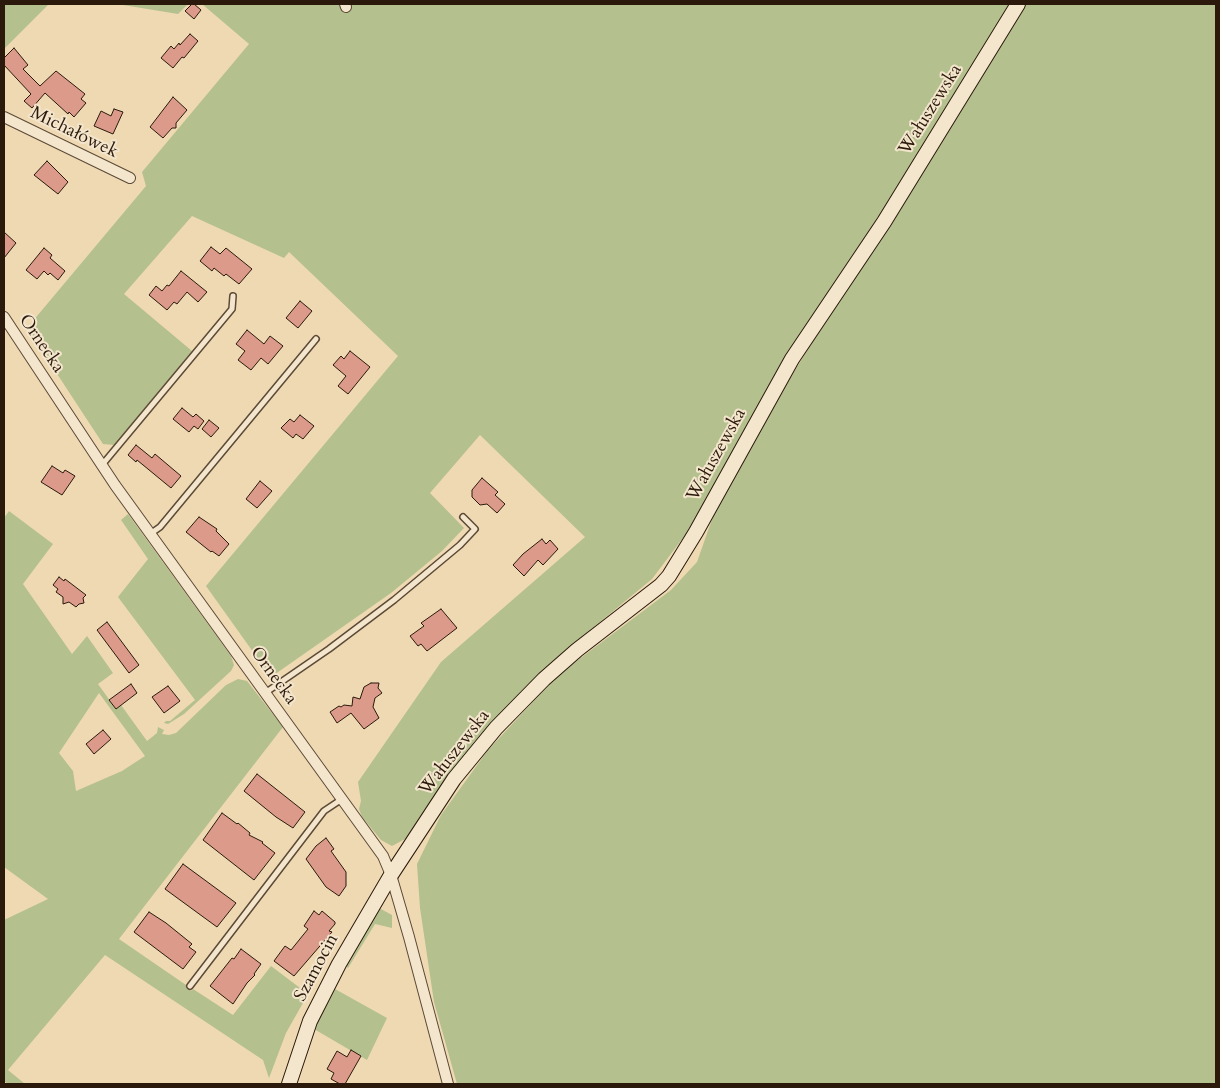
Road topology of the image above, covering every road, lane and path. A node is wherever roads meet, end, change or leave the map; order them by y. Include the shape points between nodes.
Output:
1 (1018, 4) edge
2 (4, 117) edge
3 (130, 178) dead end
4 (233, 296) dead end
5 (4, 318) edge
6 (316, 339) dead end
7 (102, 466) junction
8 (463, 517) dead end
9 (150, 534) junction
10 (265, 693) junction
11 (343, 799) junction
12 (391, 875) junction
13 (190, 986) dead end
14 (289, 1084) edge
15 (448, 1084) edge

1 - 12 street, Wałuszewska via 884,222 792,358 669,576 544,679 496,728 454,779
2 - 3 street, Michałówek
4 - 7 lane via 232,309
5 - 7 street, Ornecka
6 - 9 lane via 160,527
7 - 9 street, Ornecka
8 - 10 lane via 475,529 460,545 394,600
9 - 10 street, Ornecka
10 - 11 street, Ornecka
11 - 12 street, Ornecka via 383,856
11 - 13 lane via 324,811
12 - 14 street, Szamocin via 310,1020
12 - 15 street, Ornecka

